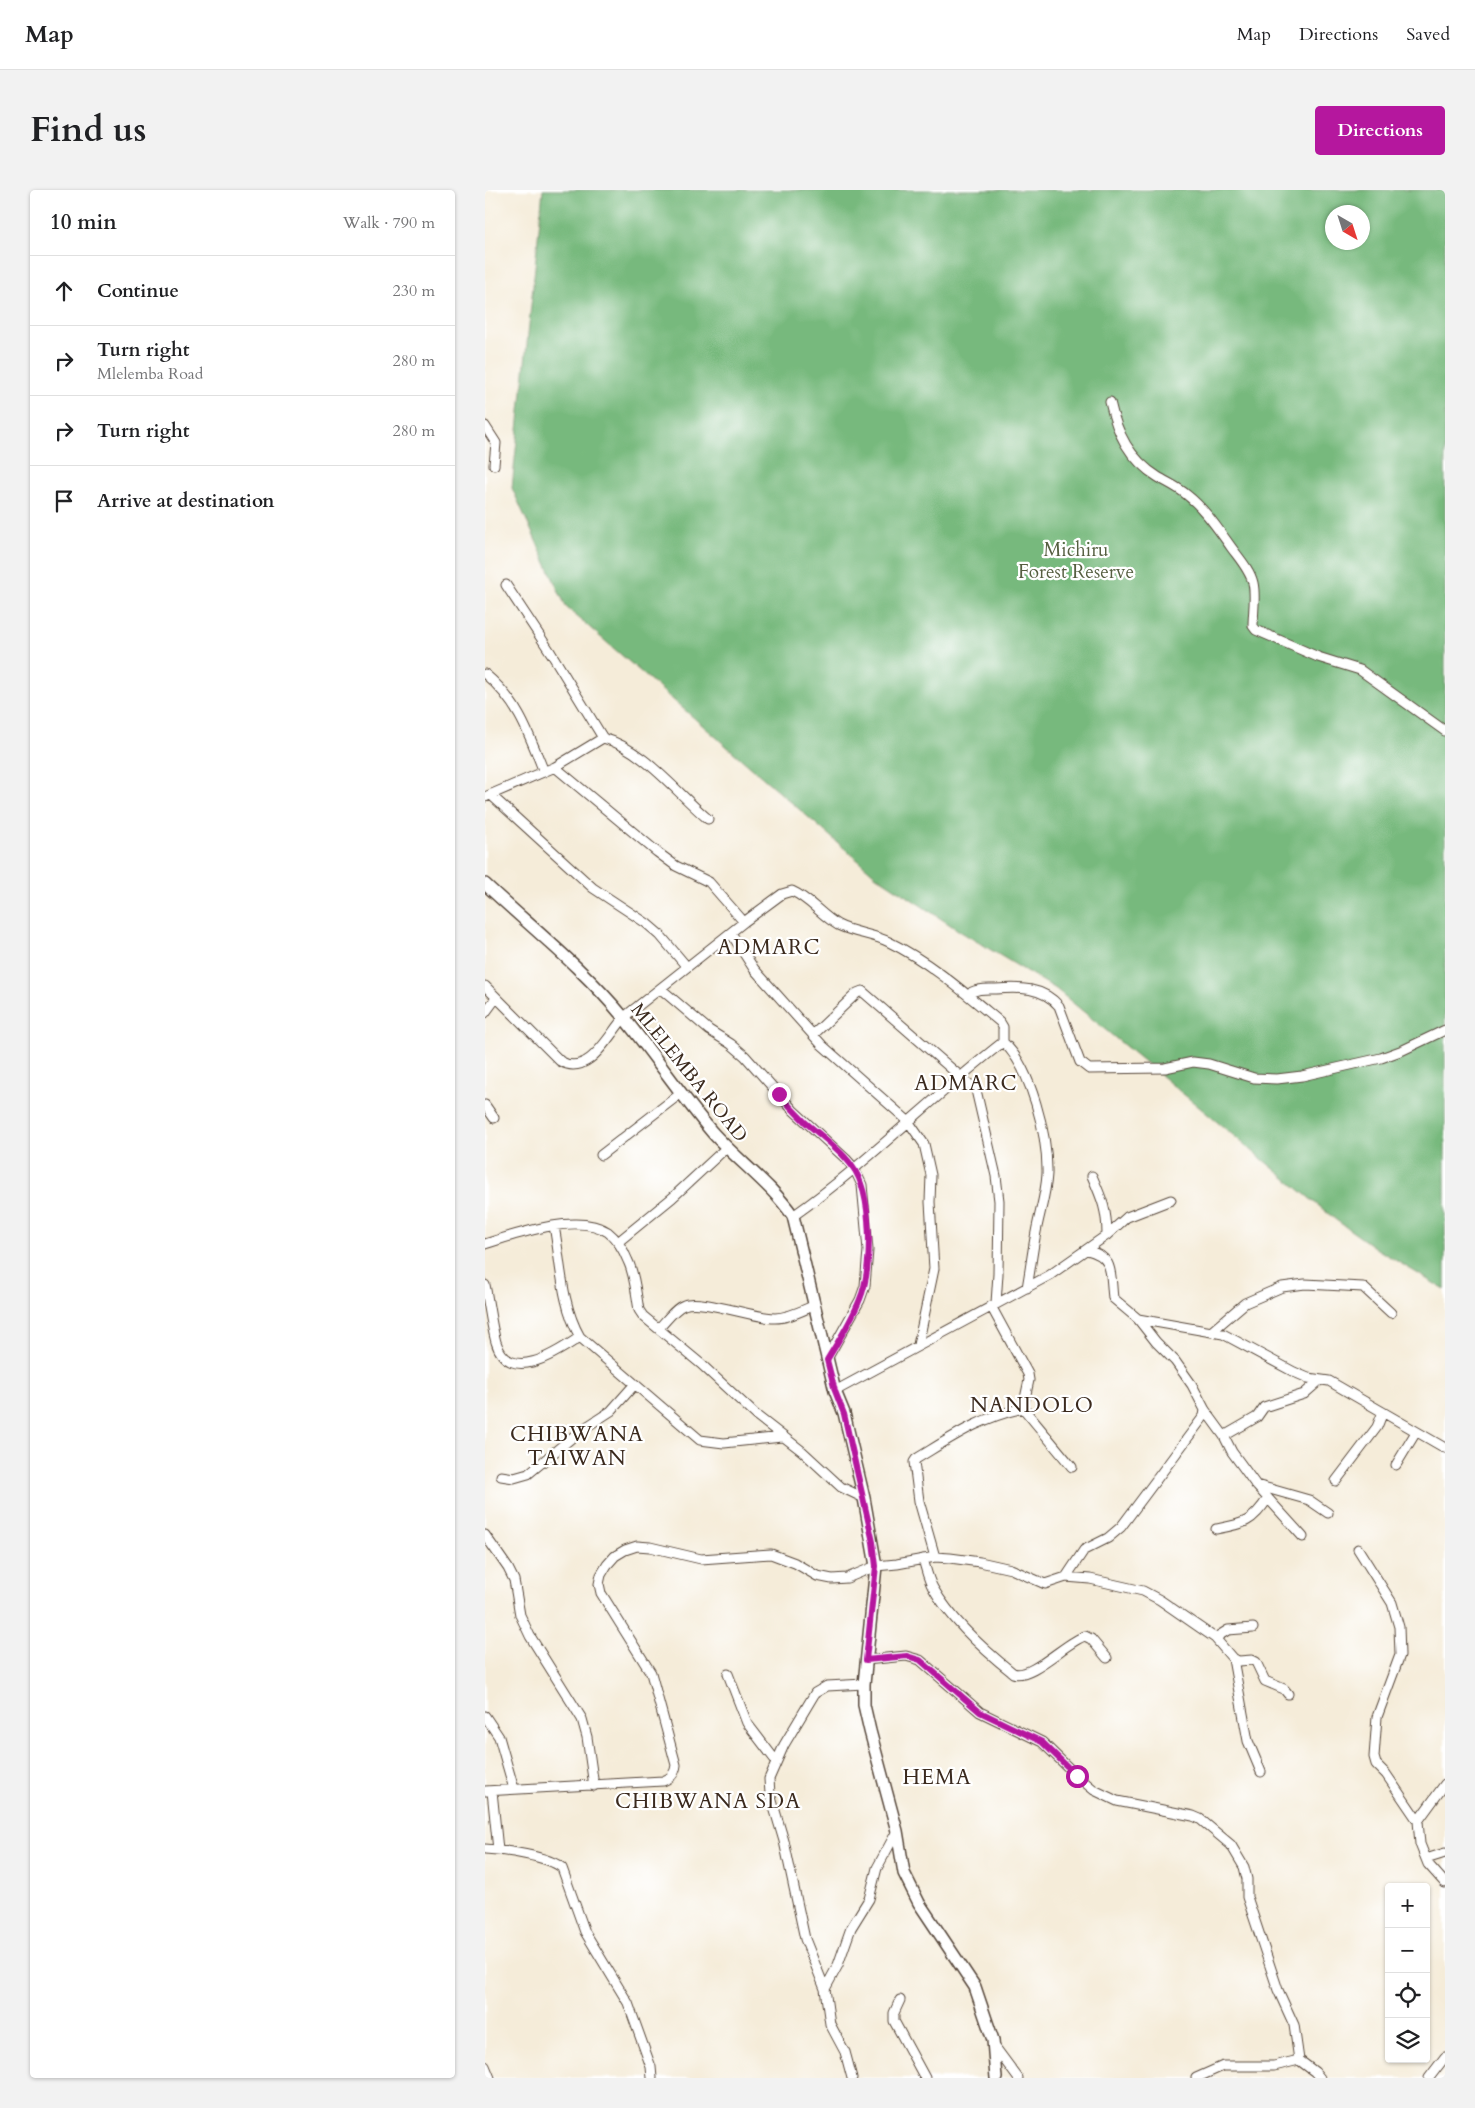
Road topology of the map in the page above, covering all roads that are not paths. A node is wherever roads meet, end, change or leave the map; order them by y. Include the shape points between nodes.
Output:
1 (1110, 402) dead end
2 (485, 426) edge
3 (494, 465) dead end
4 (506, 585) dead end
5 (485, 674) edge
6 (1445, 731) edge
7 (603, 738) junction
8 (555, 767) junction
9 (545, 772) junction
10 (488, 796) edge
11 (708, 819) dead end
12 (485, 884) edge
13 (744, 922) junction
14 (731, 933) junction
15 (687, 967) junction
16 (485, 986) edge
17 (661, 989) junction
18 (970, 996) junction
19 (496, 998) junction
20 (485, 1013) edge
21 (624, 1018) junction
22 (1445, 1030) edge
23 (813, 1035) junction
24 (1003, 1042) junction
25 (959, 1076) junction
26 (680, 1094) junction
27 (485, 1105) edge
28 (494, 1118) dead end
29 (908, 1121) junction
30 (726, 1148) junction
31 (601, 1155) dead end
32 (854, 1168) junction
33 (1092, 1176) dead end
34 (1171, 1200) dead end
35 (793, 1216) junction
36 (554, 1226) junction
37 (1107, 1236) junction
38 (618, 1242) junction
39 (485, 1244) edge
40 (1087, 1250) junction
41 (485, 1285) edge
42 (1027, 1288) junction
43 (815, 1305) junction
44 (993, 1305) junction
45 (1391, 1313) dead end
46 (1138, 1319) junction
47 (659, 1328) junction
48 (1211, 1332) junction
49 (580, 1337) junction
50 (918, 1345) junction
51 (827, 1360) junction
52 (1320, 1380) junction
53 (635, 1384) junction
54 (835, 1391) junction
55 (1023, 1408) junction
56 (1205, 1410) junction
57 (1383, 1412) junction
58 (1416, 1432) junction
59 (1224, 1436) junction
60 (782, 1437) junction
61 (1445, 1448) edge
62 (1396, 1465) dead end
63 (1072, 1467) dead end
64 (501, 1476) dead end
65 (1336, 1481) dead end
66 (1256, 1485) junction
67 (864, 1498) junction
68 (1268, 1498) junction
69 (1328, 1513) dead end
70 (1216, 1529) dead end
71 (485, 1535) edge
72 (1303, 1537) dead end
73 (1358, 1549) dead end
74 (935, 1557) junction
75 (923, 1559) junction
76 (876, 1566) junction
77 (1066, 1577) junction
78 (1253, 1628) dead end
79 (1215, 1638) junction
80 (1107, 1658) dead end
81 (1233, 1659) junction
82 (866, 1660) junction
83 (728, 1674) dead end
84 (865, 1684) junction
85 (1288, 1694) dead end
86 (485, 1716) edge
87 (776, 1761) junction
88 (1261, 1772) dead end
89 (1445, 1784) edge
90 (594, 1786) junction
91 (514, 1789) junction
92 (489, 1791) edge
93 (1418, 1821) junction
94 (897, 1832) junction
95 (485, 1850) edge
96 (498, 1850) junction
97 (1445, 1853) edge
98 (1426, 1858) junction
99 (1445, 1882) edge
100 (825, 1989) junction
101 (900, 2000) dead end
102 (995, 2047) junction
103 (1445, 2057) edge
104 (1299, 2060) junction
105 (485, 2066) edge
106 (490, 2078) edge
107 (652, 2078) edge
108 (852, 2078) edge
109 (925, 2078) edge
110 (996, 2078) edge
111 (1019, 2078) edge
112 (1196, 2078) edge
113 (1320, 2078) edge
114 (1429, 2078) edge

1 - 6 street via 1120,436 1134,458 1187,494 1239,558 1253,584 1253,626 1256,630 1318,657 1360,670
2 - 3 street via 496,443
4 - 7 street
5 - 9 street via 515,705
7 - 8 street
7 - 11 street via 637,755
8 - 9 street
8 - 13 street via 657,852 676,866 709,882
9 - 10 street
10 - 15 street via 593,888 646,922
12 - 21 street, MLELEMBA ROAD via 567,957
13 - 14 street
13 - 18 street via 782,894 792,891 839,925 878,937 905,950
14 - 15 street
14 - 23 street via 754,969
15 - 17 street
16 - 19 street
17 - 21 street
17 - 32 street via 745,1056 793,1110
18 - 22 street via 980,989 1022,988 1037,990 1054,1000 1080,1062 1089,1069 1165,1068 1193,1062 1254,1078 1277,1079 1381,1058
18 - 24 street via 1003,1027
19 - 20 street
19 - 21 street via 565,1064 572,1065 590,1058
21 - 26 street, MLELEMBA ROAD
23 - 25 street via 861,991
23 - 29 street
24 - 25 street
24 - 42 street via 1016,1056 1031,1087 1046,1155 1046,1188
25 - 29 street
25 - 44 street via 976,1090 996,1176 999,1224
26 - 30 street, MLELEMBA ROAD
26 - 31 street
27 - 28 street
29 - 32 street
29 - 50 street via 924,1144 931,1175 934,1269
30 - 35 street, MLELEMBA ROAD via 784,1202
30 - 38 street
32 - 35 street
32 - 51 street via 864,1193 867,1274 860,1300
33 - 37 street via 1107,1215
34 - 37 street via 1127,1217
35 - 43 street, MLELEMBA ROAD
36 - 38 street via 595,1226
36 - 39 street via 521,1232
36 - 49 street via 568,1308
37 - 40 street
38 - 47 street via 629,1264 641,1314
40 - 42 street
40 - 46 street via 1095,1252 1110,1265 1113,1298
41 - 49 street via 496,1343 507,1359 529,1364
42 - 44 street
43 - 47 street via 775,1318 712,1306 683,1305
43 - 51 street, MLELEMBA ROAD
44 - 50 street
44 - 55 street via 1029,1374
45 - 48 street via 1363,1288 1305,1284 1282,1287 1245,1303
46 - 48 street
46 - 56 street via 1175,1361
47 - 60 street
48 - 52 street via 1237,1340 1294,1372
49 - 53 street
50 - 54 street
51 - 54 street, MLELEMBA ROAD
52 - 57 street via 1329,1381
52 - 59 street via 1304,1394 1264,1407 1257,1417
53 - 60 street via 704,1442
53 - 64 street via 611,1411 580,1431 528,1474 514,1478
54 - 67 street, MLELEMBA ROAD via 844,1414
55 - 63 street
55 - 74 street via 964,1429 916,1458 919,1501
56 - 59 street
56 - 77 street via 1204,1416 1121,1527 1084,1550
57 - 58 street
57 - 65 street via 1377,1427
58 - 61 street
58 - 62 street
59 - 66 street
60 - 67 street via 841,1487
66 - 68 street
66 - 69 street via 1309,1500
67 - 76 street, MLELEMBA ROAD
68 - 70 street via 1243,1524
68 - 72 street
71 - 90 street via 514,1580 520,1615 530,1636 582,1719
73 - 93 street via 1391,1602 1399,1627 1400,1655 1377,1717 1374,1757
74 - 75 street
74 - 77 street via 1003,1567 1045,1584
75 - 76 street
75 - 80 street via 932,1587 946,1607 1013,1673 1019,1674 1039,1665 1085,1636
76 - 82 street, MLELEMBA ROAD
76 - 90 street via 847,1578 832,1579 817,1576 771,1554 701,1559 637,1546 615,1556 601,1575 601,1593 651,1673 676,1769 663,1781
77 - 79 street via 1143,1591
78 - 79 street via 1228,1630
79 - 81 street
81 - 85 street via 1256,1662 1265,1681
81 - 88 street via 1248,1741
82 - 84 street, MLELEMBA ROAD
82 - 104 street via 907,1656 920,1660 980,1712 1042,1742 1094,1790 1117,1801 1193,1816 1231,1845 1244,1867 1247,1897 1278,1990 1294,2025
83 - 87 street via 747,1723
84 - 87 street via 831,1685 819,1690
84 - 94 street, MLELEMBA ROAD via 866,1717
86 - 91 street via 499,1737
87 - 100 street via 769,1779 770,1794 784,1841 805,1939
89 - 93 street
90 - 91 street
91 - 92 street
92 - 96 street
93 - 98 street via 1420,1844
94 - 100 street via 879,1862 869,1899 851,1928 838,1965
94 - 102 street, MLELEMBA ROAD via 908,1883 975,1988
95 - 96 street
96 - 107 street via 549,1860 562,1868 589,1940 628,2003
97 - 98 street
98 - 99 street
100 - 108 street via 830,2024 845,2052
101 - 109 street via 894,2021
102 - 110 street
102 - 111 street, MLELEMBA ROAD
103 - 114 street
104 - 112 street via 1274,2066 1223,2066
104 - 113 street
105 - 106 street

